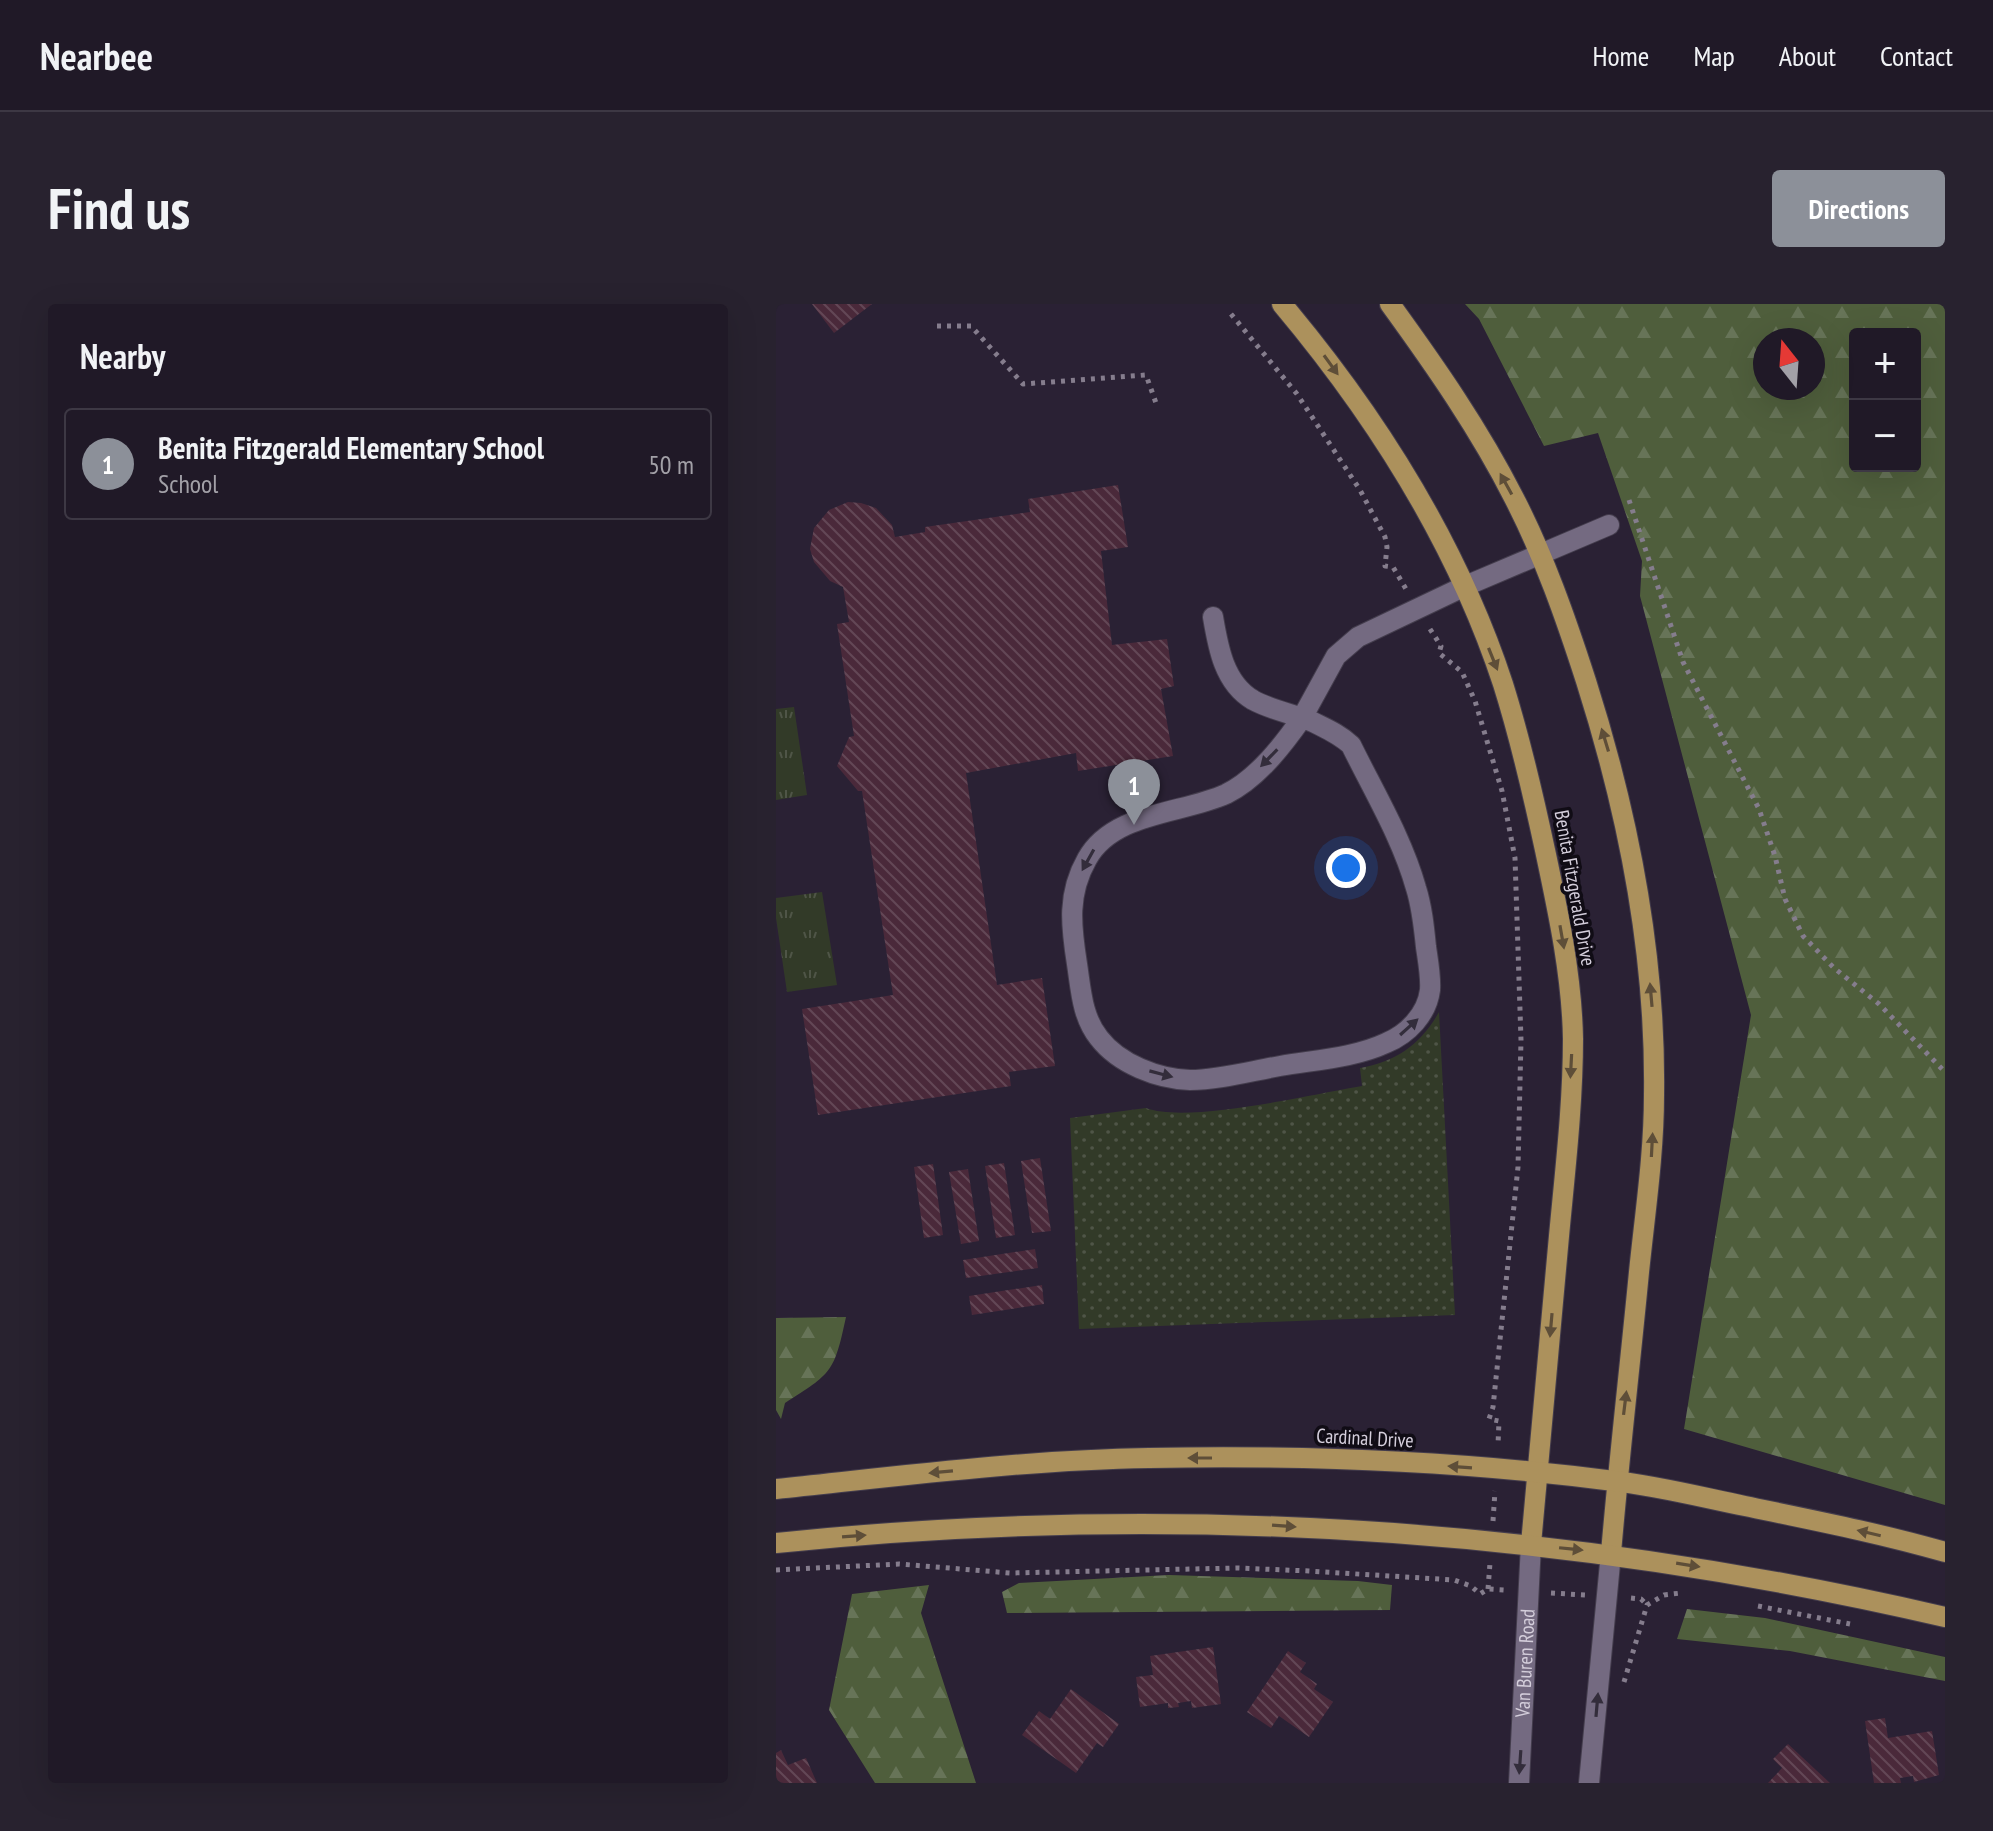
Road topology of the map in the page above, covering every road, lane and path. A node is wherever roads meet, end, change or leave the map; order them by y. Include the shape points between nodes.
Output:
1 (1282, 304) edge
2 (1390, 304) edge
3 (1231, 314) dead end
4 (937, 326) dead end
5 (1156, 403) dead end
6 (1629, 500) dead end
7 (1609, 525) dead end
8 (1539, 555) junction
9 (1393, 567) dead end
10 (1463, 587) junction
11 (1213, 617) dead end
12 (1441, 646) dead end
13 (1302, 718) junction
14 (1945, 1072) edge
15 (1496, 1469) junction
16 (1538, 1472) junction
17 (1617, 1481) junction
18 (776, 1489) edge
19 (1491, 1541) junction
20 (776, 1543) edge
21 (1531, 1544) junction
22 (1945, 1552) edge
23 (1611, 1553) junction
24 (776, 1570) edge
25 (1488, 1589) junction
26 (1528, 1592) junction
27 (1694, 1594) dead end
28 (1607, 1597) junction
29 (1754, 1606) dead end
30 (1945, 1617) edge
31 (1859, 1626) dead end
32 (1519, 1783) edge
33 (1589, 1783) edge

1 -> 10 main road, Benita Fitzgerald Drive via 1318,346 1399,464
8 -> 2 main road via 1476,429
3 - 9 path via 1339,455 1373,512 1387,547 1385,566
4 - 5 path via 971,326 1023,384 1146,375
6 - 14 path via 1683,662 1759,809 1785,899 1803,936
7 - 8 street
8 - 10 street
17 -> 8 main road via 1651,1164 1654,1026 1629,831 1580,663
10 - 13 street via 1347,645
10 -> 16 main road, Benita Fitzgerald Drive via 1503,683 1533,793 1563,945 1572,1025
11 - 13 street via 1226,669 1242,690 1254,701
12 - 15 path via 1439,653 1462,672 1475,701 1515,858 1518,1167 1489,1419 1499,1421
13 -> 13 street via 1273,756 1229,792 1125,825 1097,844 1087,859 1074,889 1070,919 1086,1016 1099,1038 1133,1066 1189,1080 1385,1044 1418,1020 1430,989 1429,974 1416,889 1395,833 1351,745
15 - 16 main road, Cardinal Drive
15 -> 18 main road, Cardinal Drive via 1289,1458 1148,1458 1042,1462
15 - 19 path
16 - 17 main road, Cardinal Drive
16 - 21 main road, Benita Fitzgerald Drive
22 -> 17 main road, Cardinal Drive
17 - 23 main road
20 -> 19 main road via 1122,1522 1247,1524
19 - 21 main road
19 - 25 path
21 -> 23 main road
21 - 26 street, Van Buren Road
23 - 28 street
23 -> 30 main road
24 - 25 path via 878,1564 1010,1573 1237,1568 1412,1576 1463,1582 1480,1594
25 - 26 path
26 - 28 path
26 -> 32 street, Van Buren Road
27 - 28 path via 1664,1595 1647,1605 1641,1599
33 -> 28 street
29 - 31 path

